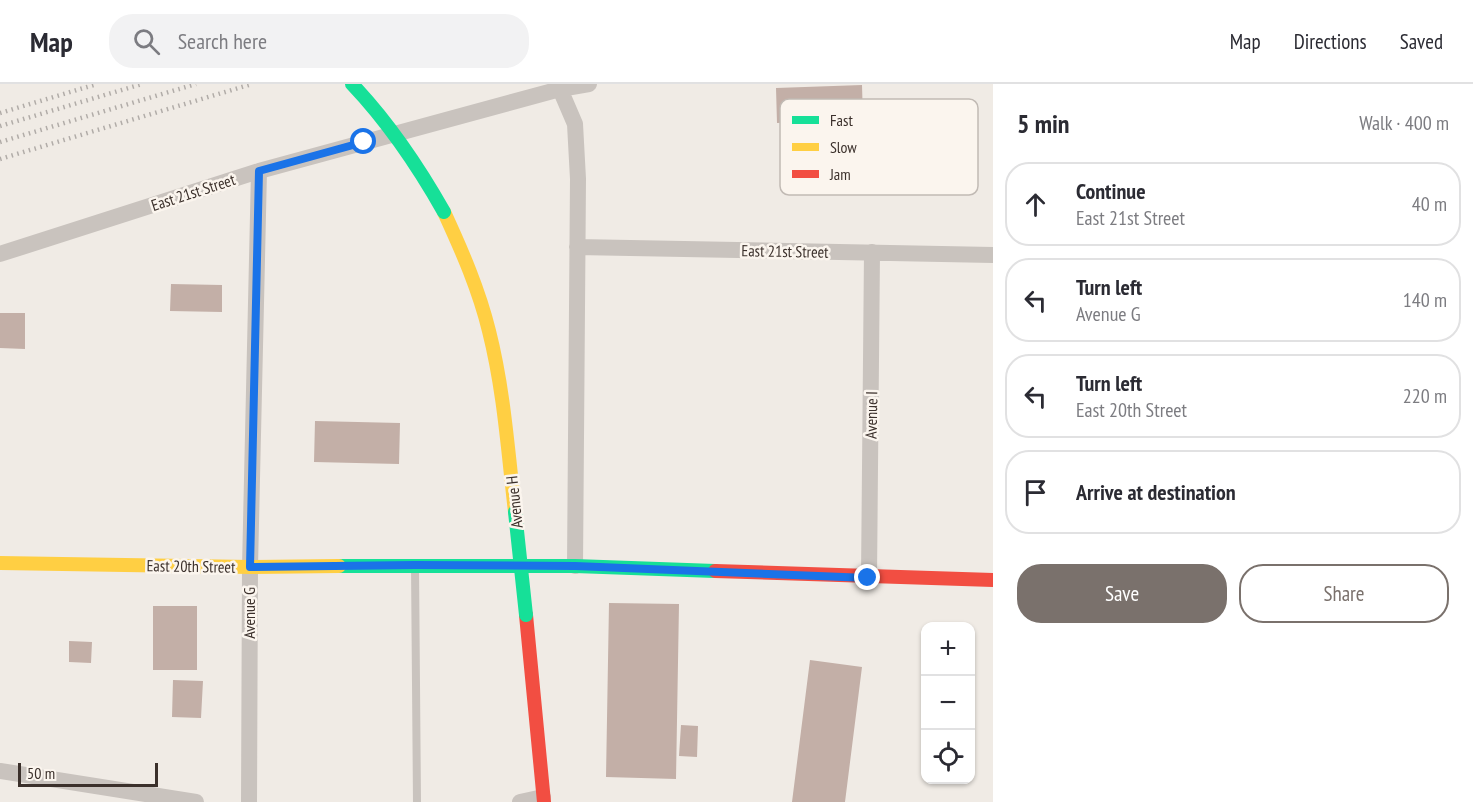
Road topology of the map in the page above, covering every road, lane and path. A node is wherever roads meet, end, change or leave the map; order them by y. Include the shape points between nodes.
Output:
1 (352, 84) edge
2 (589, 84) edge
3 (560, 90) junction
4 (259, 171) junction
5 (577, 247) junction
6 (872, 252) junction
7 (0, 254) edge
8 (993, 255) edge
9 (0, 563) edge
10 (415, 565) junction
11 (575, 566) junction
12 (250, 567) junction
13 (868, 578) junction
14 (993, 580) edge
15 (0, 771) edge
16 (544, 799) edge
17 (196, 802) edge
18 (249, 802) edge
19 (417, 802) edge
20 (520, 802) edge

1 - 16 street, Avenue H, bridge via 375,108 419,168 444,212 482,306 501,391
2 - 3 street, East 21st Street
3 - 4 street, East 21st Street
3 - 5 street via 575,124
4 - 7 street, East 21st Street
4 - 12 street, Avenue G
5 - 6 street, East 21st Street
5 - 11 street
6 - 8 street, East 21st Street
6 - 13 street, Avenue I
9 - 12 street, East 20th Street
10 - 11 street, East 20th Street
10 - 12 street, East 20th Street
10 - 19 lane
11 - 13 street, East 20th Street
12 - 18 street, Avenue G
13 - 14 street, East 20th Street
15 - 17 street
16 - 20 street

